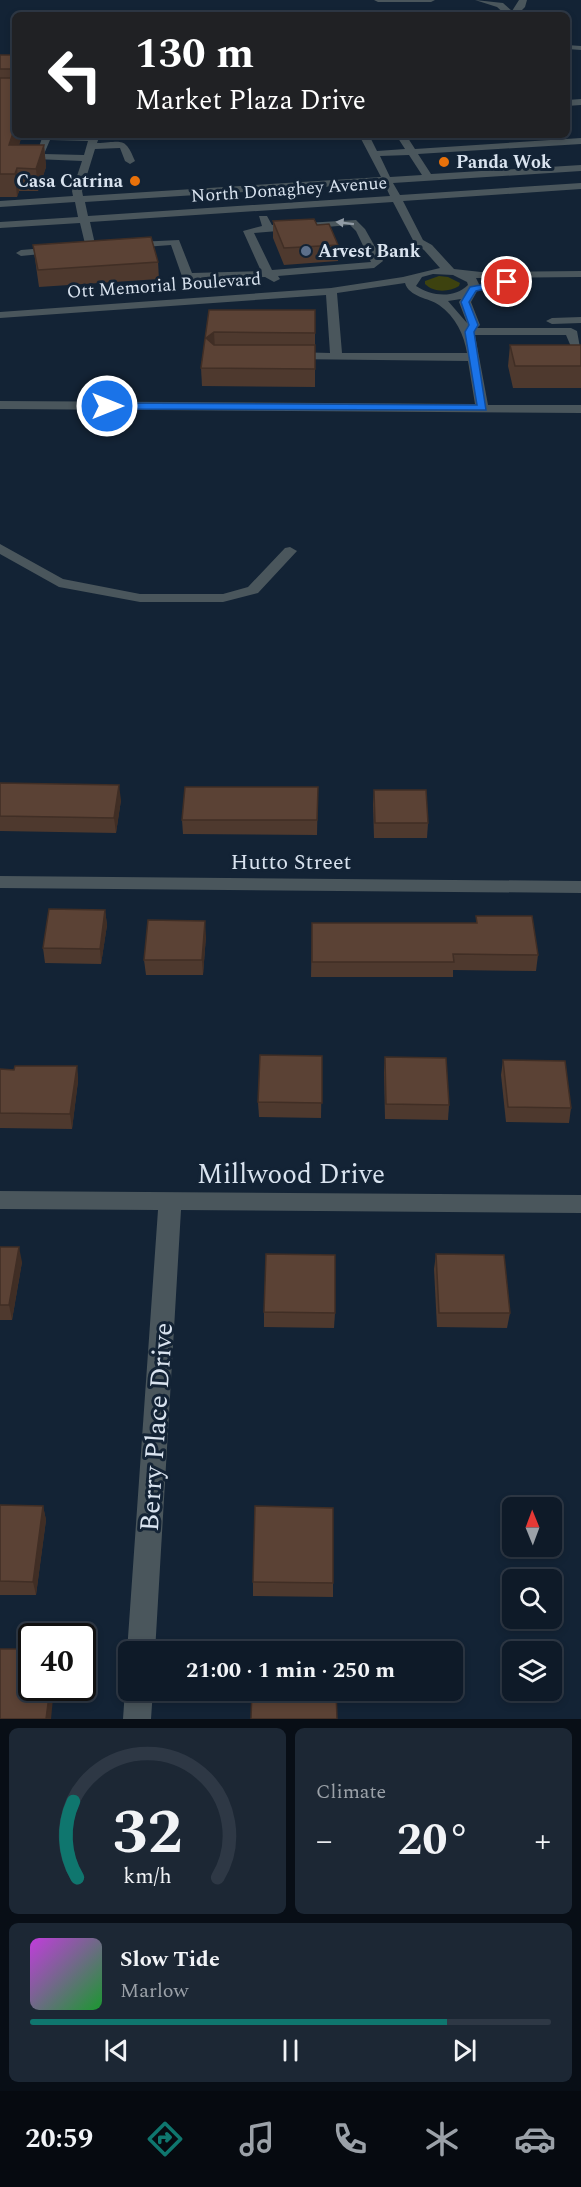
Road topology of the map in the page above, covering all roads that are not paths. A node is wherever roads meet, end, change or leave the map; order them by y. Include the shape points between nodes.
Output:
1 (378, 0) edge
2 (431, 0) edge
3 (478, 0) edge
4 (523, 0) edge
5 (407, 1) edge
6 (508, 12) edge
7 (515, 12) edge
8 (46, 138) edge
9 (62, 138) edge
10 (366, 138) edge
11 (403, 138) edge
12 (93, 140) edge
13 (581, 141) edge
14 (412, 151) junction
15 (375, 154) junction
16 (87, 158) junction
17 (130, 161) dead end
18 (581, 168) edge
19 (429, 178) junction
20 (389, 180) junction
21 (581, 186) edge
22 (79, 198) junction
23 (399, 199) junction
24 (0, 204) edge
25 (259, 208) junction
26 (85, 219) junction
27 (0, 225) edge
28 (269, 228) junction
29 (419, 242) junction
30 (68, 250) edge
31 (21, 253) dead end
32 (293, 272) junction
33 (458, 273) junction
34 (267, 274) junction
35 (581, 274) edge
36 (188, 276) junction
37 (415, 276) junction
38 (548, 276) junction
39 (331, 291) junction
40 (471, 291) junction
41 (303, 293) junction
42 (283, 295) junction
43 (426, 295) junction
44 (197, 301) junction
45 (0, 315) edge
46 (581, 320) edge
47 (496, 322) dead end
48 (576, 331) edge
49 (469, 332) junction
50 (581, 349) edge
51 (281, 356) edge
52 (336, 356) junction
53 (473, 357) junction
54 (0, 405) edge
55 (482, 408) junction
56 (581, 409) edge
57 (0, 548) edge
58 (290, 551) dead end
59 (0, 882) edge
60 (581, 887) edge
61 (0, 1200) edge
62 (170, 1202) junction
63 (581, 1204) edge
64 (142, 1641) edge
65 (138, 1701) edge
66 (137, 1719) edge

1 - 5 street
2 - 5 street
3 - 6 street via 500,5
4 - 7 street
8 - 16 street via 38,157
9 - 12 street
10 - 15 street
11 - 14 street
12 - 16 street
12 - 17 street via 124,145
13 - 14 street
14 - 15 street
14 - 19 street
15 - 20 street
16 - 22 street via 77,185
18 - 19 street
19 - 20 street
20 - 22 street
20 - 23 street
21 - 23 street, North Donaghey Avenue
22 - 24 street
22 - 26 street
23 - 25 street, North Donaghey Avenue
23 - 29 street
25 - 26 street, North Donaghey Avenue
25 - 28 street
26 - 27 street, North Donaghey Avenue
26 - 36 street via 86,248 174,242
32 -> 28 street via 374,265 378,261 360,228 352,222
28 - 34 street via 248,231
29 - 33 street via 427,244 441,264
29 - 37 street via 414,245 421,260
30 - 31 street
32 - 34 street
32 - 41 street
33 - 37 street, Ott Memorial Boulevard via 433,271
33 - 38 street
33 - 40 street via 473,281
34 - 36 street
34 - 42 street
35 - 38 street
36 - 44 street
37 - 39 street, Ott Memorial Boulevard via 395,283
37 - 43 street via 411,287
38 - 40 street
39 - 41 street, Ott Memorial Boulevard
39 - 43 street, Ott Memorial Boulevard
39 - 52 street
40 - 43 street, Ott Memorial Boulevard via 451,297
40 - 49 street via 465,302 474,325
41 - 42 street, Ott Memorial Boulevard
42 - 44 street, Ott Memorial Boulevard
43 - 49 street via 445,304
44 - 45 street, Ott Memorial Boulevard
46 - 47 street
48 - 49 street
48 - 50 street via 576,346
49 - 53 street
51 - 52 street
52 - 53 street
53 - 55 street
54 - 55 street
55 - 56 street
57 - 58 street via 59,583 140,598 223,597 253,590
59 - 60 street, Hutto Street
61 - 62 street, Millwood Drive
62 - 63 street, Millwood Drive
62 - 64 street, Berry Place Drive
65 - 66 street

